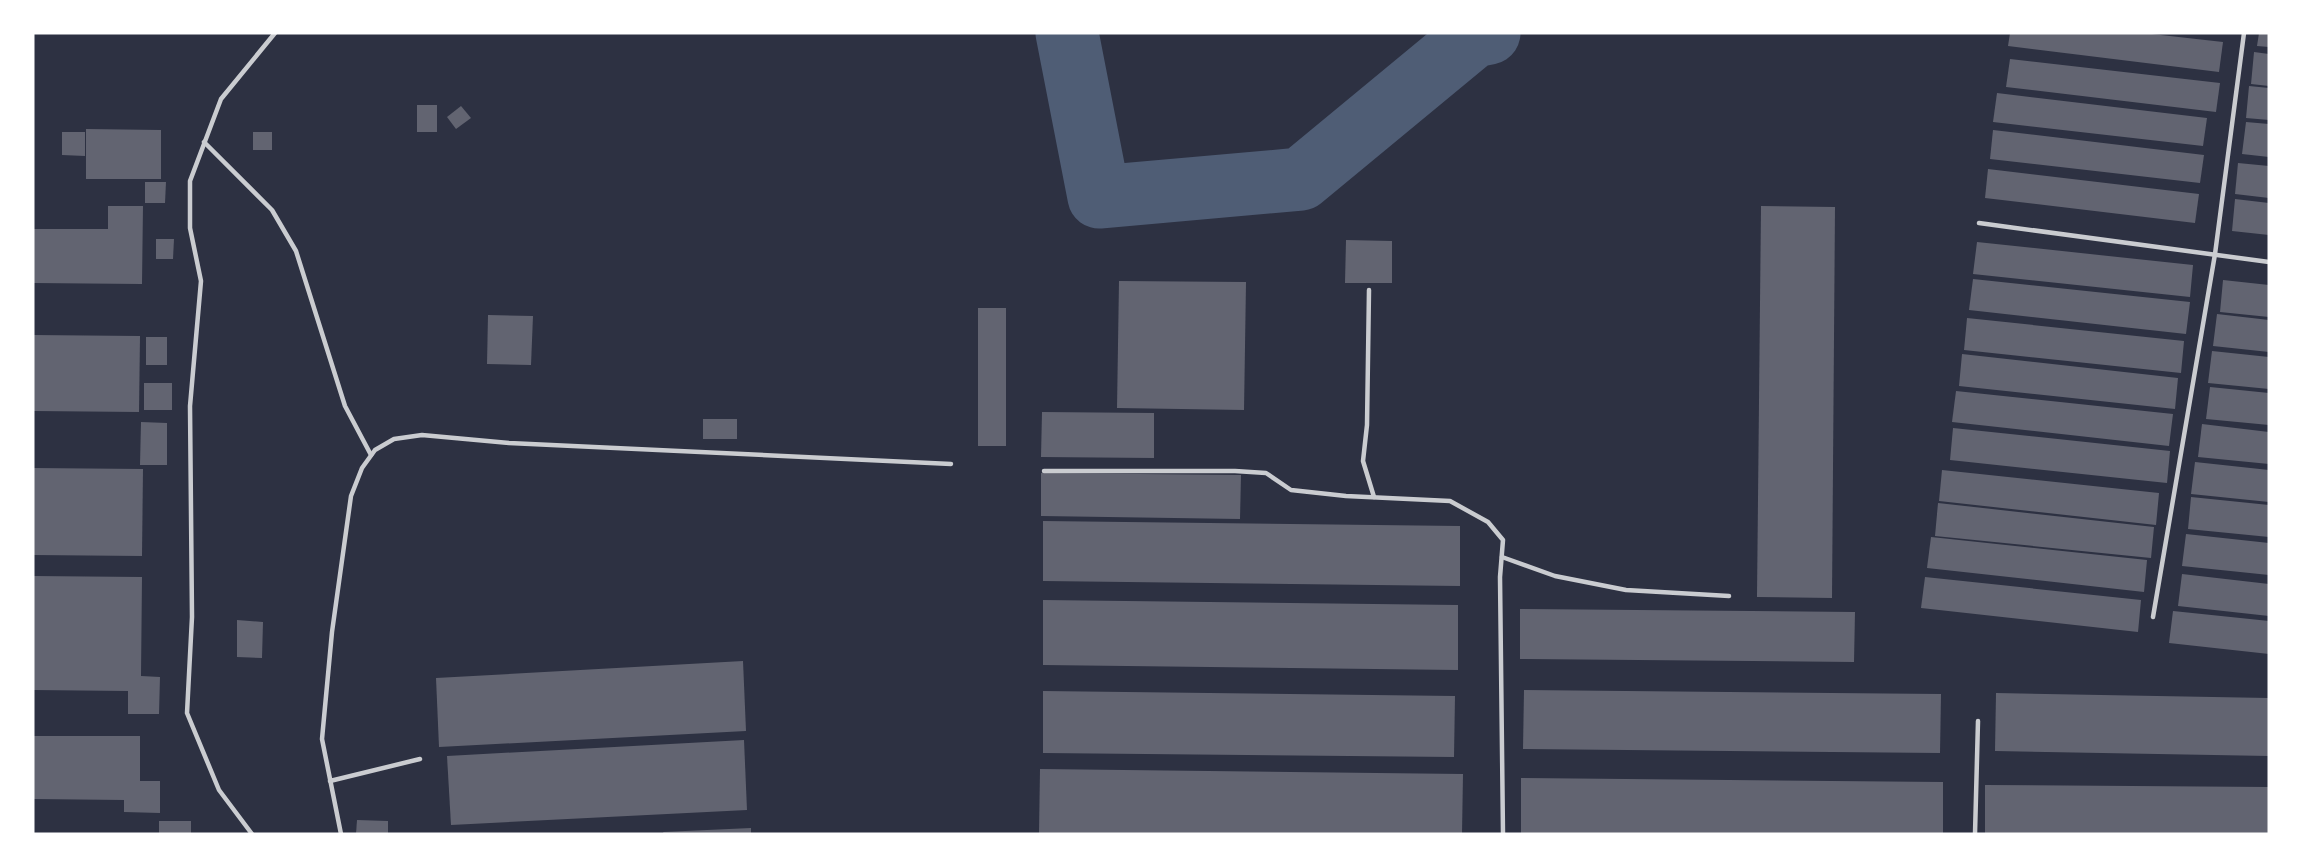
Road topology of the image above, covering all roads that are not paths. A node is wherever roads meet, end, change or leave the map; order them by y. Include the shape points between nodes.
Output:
1 (275, 33) edge
2 (2244, 33) edge
3 (204, 142) junction
4 (1979, 223) dead end
5 (2215, 254) junction
6 (2269, 262) edge
7 (1369, 290) dead end
8 (371, 455) junction
9 (951, 464) dead end
10 (1044, 471) dead end
11 (1374, 497) junction
12 (1502, 557) junction
13 (1728, 596) dead end
14 (2153, 617) dead end
15 (1978, 721) dead end
16 (420, 759) dead end
17 (330, 781) junction
18 (252, 834) edge
19 (341, 834) edge
20 (1503, 834) edge
21 (1975, 834) edge

1 - 3 lane via 221,99
2 - 5 lane
3 - 8 lane via 273,210 296,251 345,406
3 - 18 lane via 190,181 190,228 201,281 190,406 192,617 187,713 219,790
4 - 5 lane
5 - 6 lane
5 - 14 lane
7 - 11 lane via 1363,461
8 - 9 lane via 394,438 422,435 509,443
8 - 17 lane via 351,496 332,632 322,739
10 - 11 lane via 1256,472 1266,473 1291,490
11 - 12 lane via 1450,501 1488,522 1503,540
12 - 13 lane via 1555,576 1626,590
12 - 20 lane
15 - 21 lane
16 - 17 lane
17 - 19 lane

